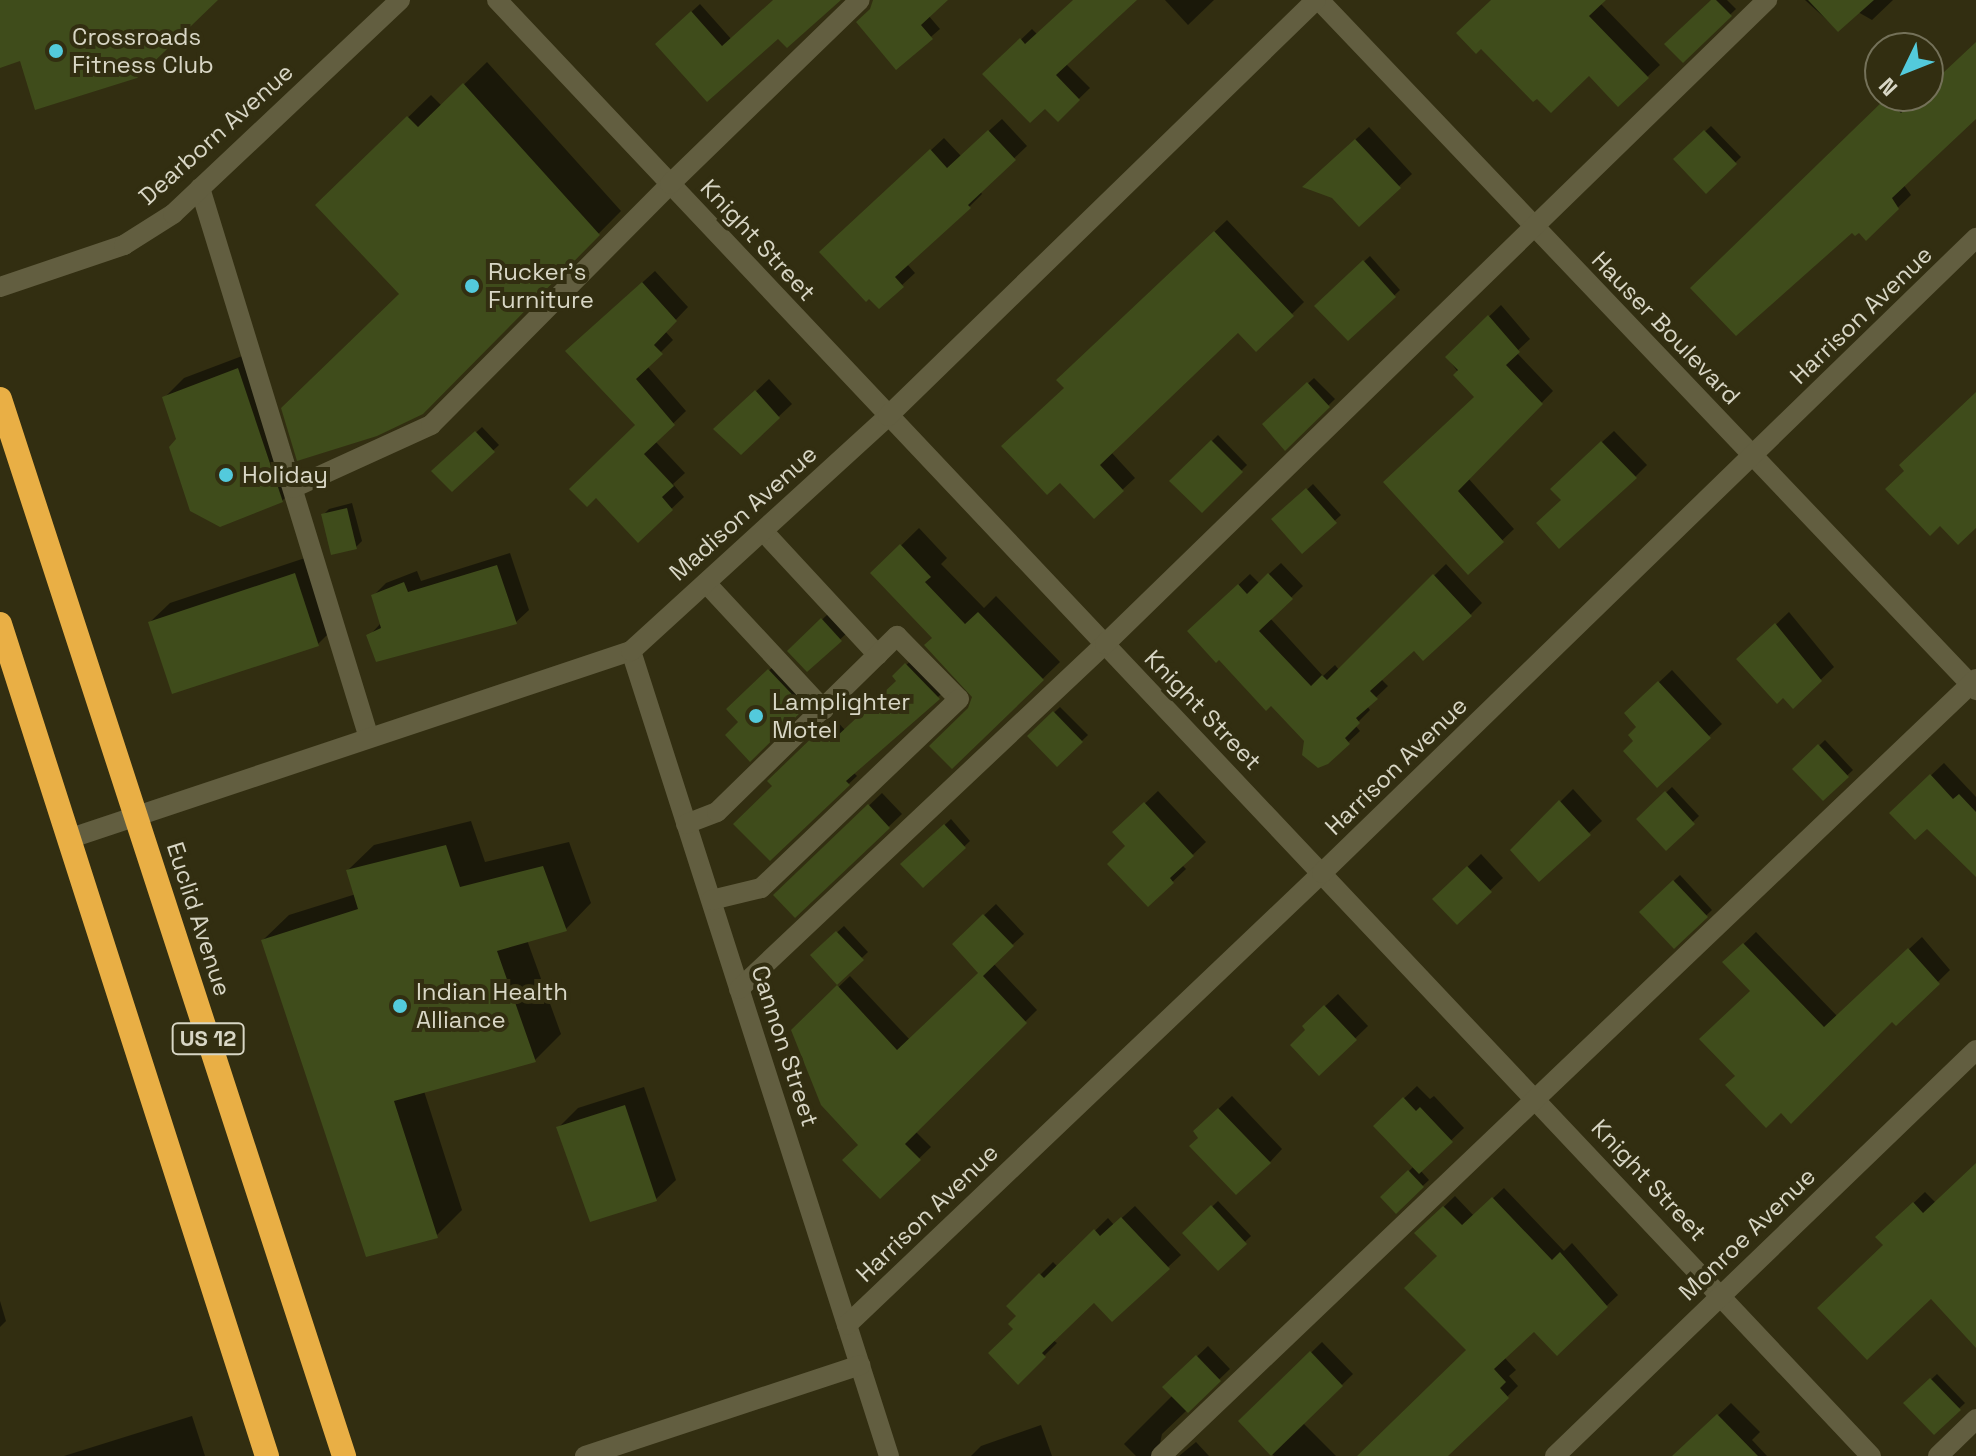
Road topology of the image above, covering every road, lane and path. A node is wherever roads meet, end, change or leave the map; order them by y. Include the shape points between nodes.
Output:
1 (400, 0) edge
2 (497, 0) edge
3 (860, 0) edge
4 (1318, 0) edge
5 (1767, 0) edge
6 (670, 184) junction
7 (200, 188) junction
8 (1532, 225) junction
9 (1976, 238) edge
10 (0, 287) edge
11 (0, 399) edge
12 (888, 416) junction
13 (1753, 457) junction
14 (293, 488) junction
15 (763, 531) junction
16 (706, 583) junction
17 (0, 624) edge
18 (1105, 644) junction
19 (631, 651) junction
20 (878, 655) junction
21 (1974, 685) edge
22 (824, 710) junction
23 (369, 738) junction
24 (136, 816) junction
25 (686, 824) junction
26 (68, 839) junction
27 (1322, 873) junction
28 (711, 900) junction
29 (739, 989) junction
30 (1976, 1050) edge
31 (1536, 1099) junction
32 (1721, 1295) junction
33 (847, 1325) junction
34 (860, 1365) junction
35 (1976, 1419) edge
36 (607, 1452) edge
37 (267, 1456) edge
38 (344, 1456) edge
39 (585, 1456) edge
40 (889, 1456) edge
41 (1161, 1456) edge
42 (1555, 1456) edge
43 (1871, 1456) edge
44 (1938, 1456) edge

1 - 7 street, Dearborn Avenue
2 - 6 street, Knight Street
3 - 6 street
4 - 8 street, Hauser Boulevard
4 - 12 street, Madison Avenue
5 - 8 street
6 - 12 street, Knight Street
6 - 14 street via 431,425
7 - 10 street, Dearborn Avenue via 173,214 124,245
7 - 14 street
8 - 13 street, Hauser Boulevard
8 - 18 street
9 - 13 street, Harrison Avenue
11 - 24 highway, Euclid Avenue / US 12
12 - 15 street, Madison Avenue
12 - 18 street, Knight Street
13 - 21 street, Hauser Boulevard
13 - 27 street, Harrison Avenue
14 - 23 street
15 - 16 street, Madison Avenue
15 - 20 street
16 - 19 street, Madison Avenue
16 - 22 street
17 - 26 highway, US 12
18 - 27 street, Knight Street
18 - 29 street
19 - 23 street, Madison Avenue
19 - 25 street, Cannon Street
20 - 22 street
20 - 28 street via 897,636 959,699 761,888
21 - 31 street
22 - 25 street via 717,812
23 - 24 street, Madison Avenue
24 - 26 street, Madison Avenue
24 - 38 highway, Euclid Avenue / US 12
25 - 28 street, Cannon Street
26 - 37 highway, US 12
27 - 31 street, Knight Street
27 - 33 street, Harrison Avenue
28 - 29 street, Cannon Street
29 - 33 street, Cannon Street
30 - 32 street, Monroe Avenue
31 - 32 street, Knight Street
31 - 41 street
32 - 42 street, Monroe Avenue
32 - 43 street, Knight Street
33 - 34 street, Cannon Street
34 - 36 street
34 - 40 street, Cannon Street
35 - 44 street
36 - 39 street

